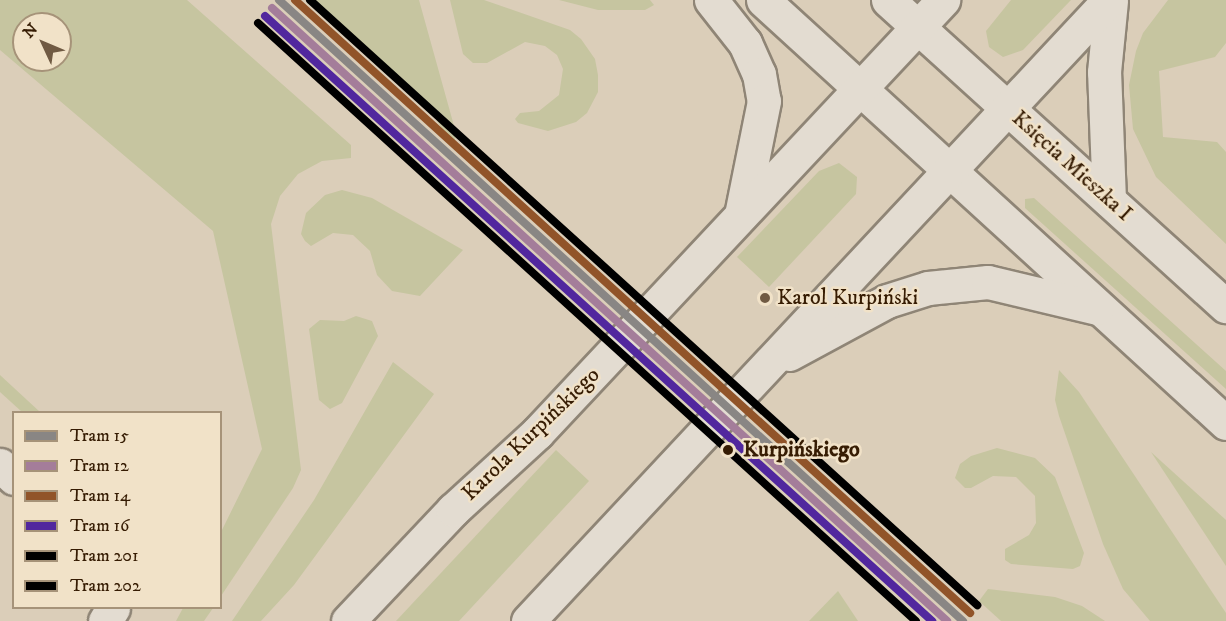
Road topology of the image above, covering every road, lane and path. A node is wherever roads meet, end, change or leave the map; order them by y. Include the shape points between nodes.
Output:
1 (711, 0) edge
2 (763, 0) edge
3 (888, 0) edge
4 (943, 0) edge
5 (1110, 0) edge
6 (918, 27) junction
7 (861, 89) junction
8 (1007, 107) junction
9 (949, 170) junction
10 (1109, 200) junction
11 (741, 217) junction
12 (1226, 306) edge
13 (1101, 309) junction
14 (815, 329) junction
15 (1226, 423) edge
16 (0, 465) edge
17 (12, 476) edge
18 (348, 621) edge
19 (528, 621) edge

1 - 11 street via 745,43 759,74 764,101
2 - 7 street
3 - 6 street, Księcia Mieszka I
4 - 6 street, Karola Kurpińskiego
5 - 8 street
5 - 10 street via 1104,72
6 - 7 street, Karola Kurpińskiego
6 - 8 street, Księcia Mieszka I
7 - 9 street
7 - 11 street, Karola Kurpińskiego
8 - 9 street
8 - 10 street, Księcia Mieszka I
9 - 13 street
9 - 14 street
10 - 12 street, Księcia Mieszka I
11 - 18 street, Karola Kurpińskiego via 537,433 453,510
13 - 14 street via 988,282 928,288
13 - 15 street
14 - 19 street via 764,368
16 - 17 street

